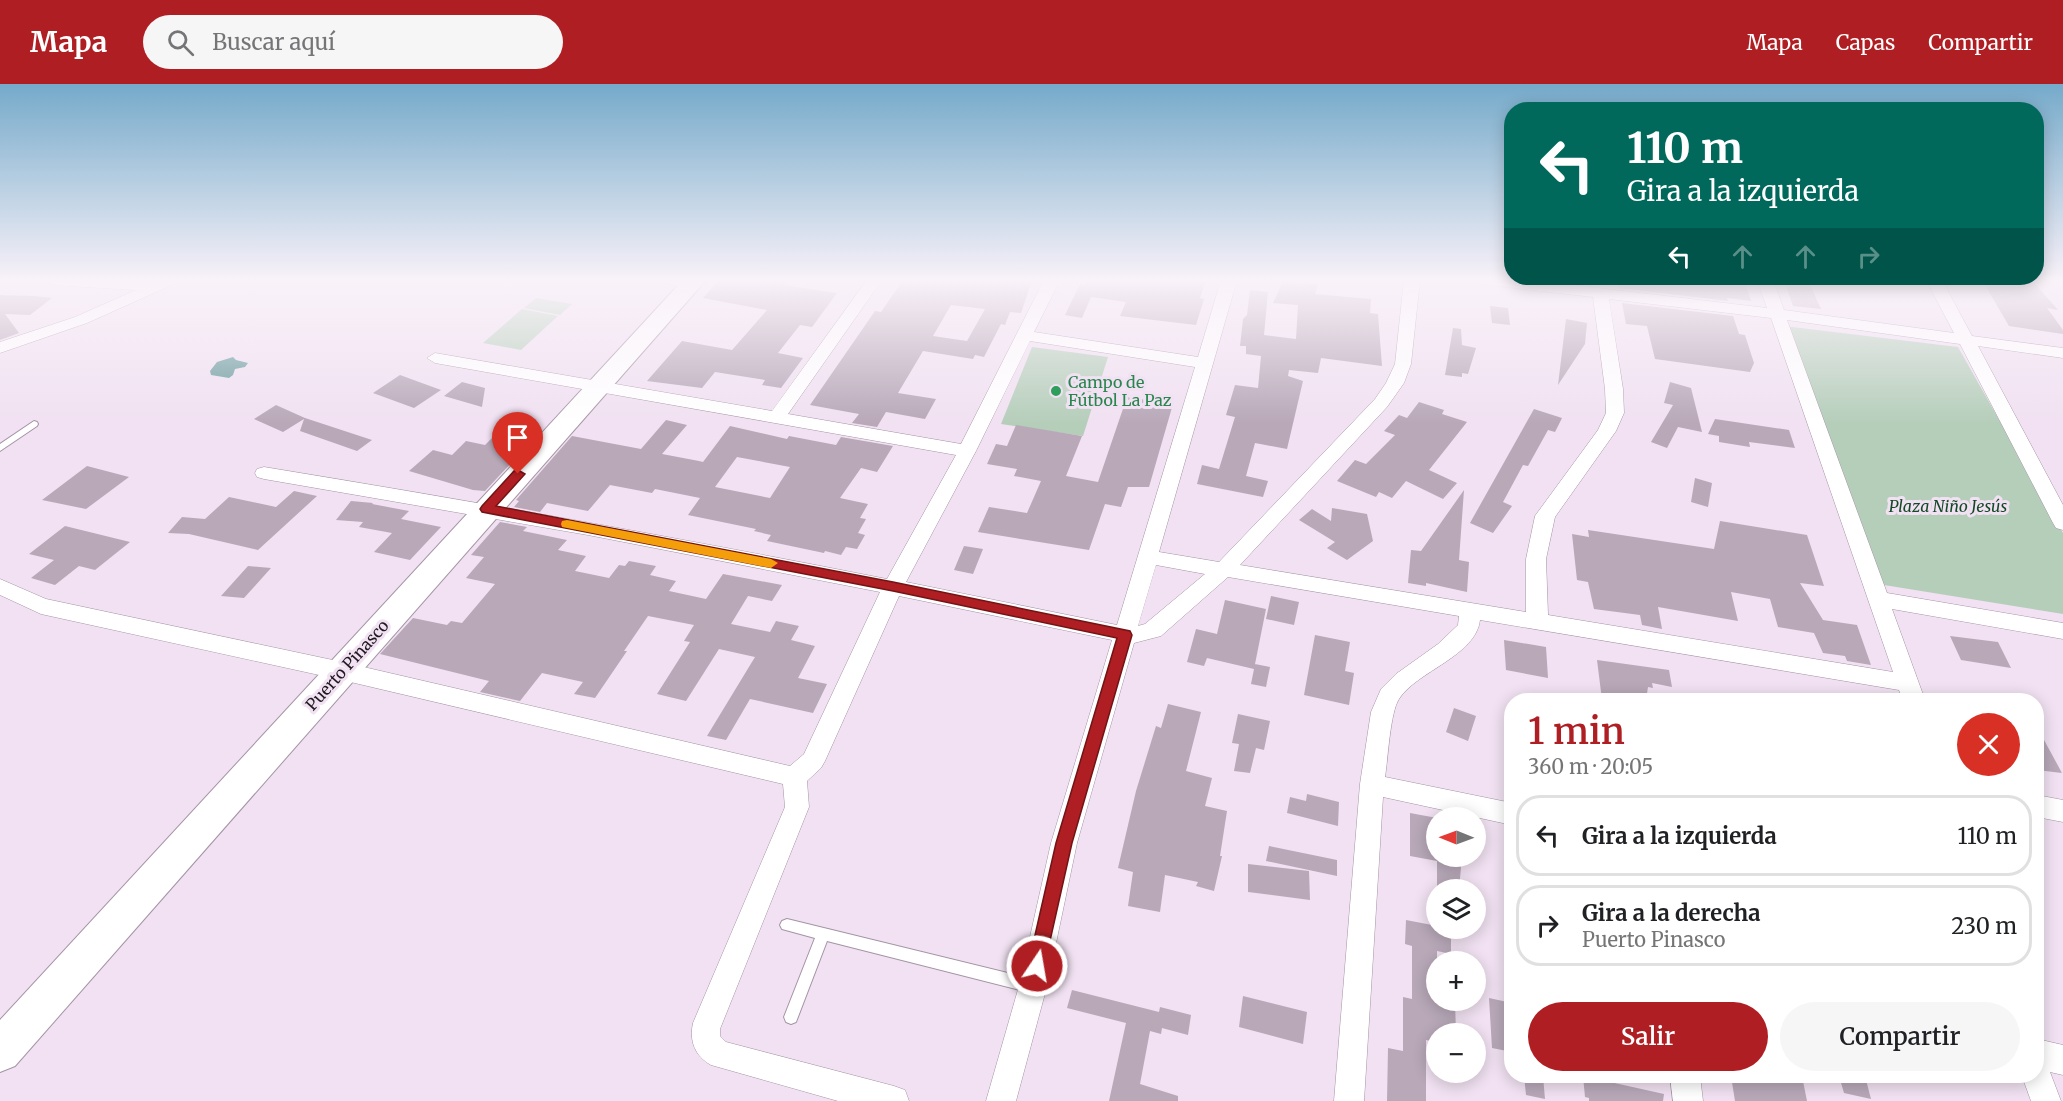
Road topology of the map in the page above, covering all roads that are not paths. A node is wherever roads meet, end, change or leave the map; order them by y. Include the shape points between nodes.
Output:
1 (59, 327) edge
2 (648, 327) edge
3 (841, 327) edge
4 (1027, 327) edge
5 (1215, 327) edge
6 (1407, 327) edge
7 (1598, 327) edge
8 (1780, 327) edge
9 (1871, 327) edge
10 (1960, 327) edge
11 (1023, 335) junction
12 (1967, 341) junction
13 (0, 348) edge
14 (2063, 353) edge
15 (435, 358) dead end
16 (1205, 363) junction
17 (598, 388) junction
18 (777, 417) junction
19 (34, 424) dead end
20 (0, 448) edge
21 (967, 451) junction
22 (264, 473) dead end
23 (487, 509) junction
24 (2063, 523) edge
25 (1148, 556) junction
26 (1223, 570) junction
27 (0, 586) edge
28 (893, 586) junction
29 (1877, 599) junction
30 (1470, 611) junction
31 (1537, 622) junction
32 (2063, 631) edge
33 (1125, 635) junction
34 (342, 671) junction
35 (1911, 692) edge
36 (794, 777) junction
37 (1372, 784) junction
38 (2044, 807) edge
39 (2063, 811) edge
40 (1504, 812) edge
41 (787, 925) dead end
42 (823, 934) junction
43 (1033, 986) junction
44 (791, 1017) dead end
45 (0, 1051) edge
46 (2044, 1056) edge
47 (2063, 1060) edge
48 (1685, 1083) edge
49 (2040, 1083) edge
50 (894, 1101) edge
51 (1001, 1101) edge
52 (1349, 1101) edge
53 (1688, 1101) edge
54 (2046, 1101) edge

1 - 13 street
2 - 17 street, Puerto Pinasco
3 - 18 street
4 - 11 street
5 - 16 street
6 - 26 street via 1403,364 1381,403
7 - 31 street via 1614,389 1615,413 1607,431 1545,516 1536,559
8 - 29 street
9 - 12 street
10 - 12 street
11 - 16 street
11 - 21 street
12 - 14 street
12 - 24 street
15 - 17 street
16 - 25 street
17 - 18 street
17 - 23 street, Puerto Pinasco
18 - 21 street
19 - 20 lane
21 - 28 street
22 - 23 street
23 - 28 street
23 - 34 street, Puerto Pinasco
25 - 26 street
25 - 33 street
26 - 30 street
26 - 33 street via 1153,630
27 - 34 street via 41,606
28 - 33 street
28 - 36 street via 813,761
29 - 32 street
29 - 35 street
30 - 31 street
30 - 37 street via 1468,628 1389,695
31 - 35 street
33 - 43 street via 1064,843
34 - 36 street
34 - 45 street, Puerto Pinasco
36 - 50 street via 797,807 707,1023 705,1038 710,1049 721,1055
37 - 40 street
37 - 52 street
38 - 39 street
41 - 42 lane
42 - 43 lane
42 - 44 lane
43 - 51 street
46 - 47 street
48 - 53 street
49 - 54 street

